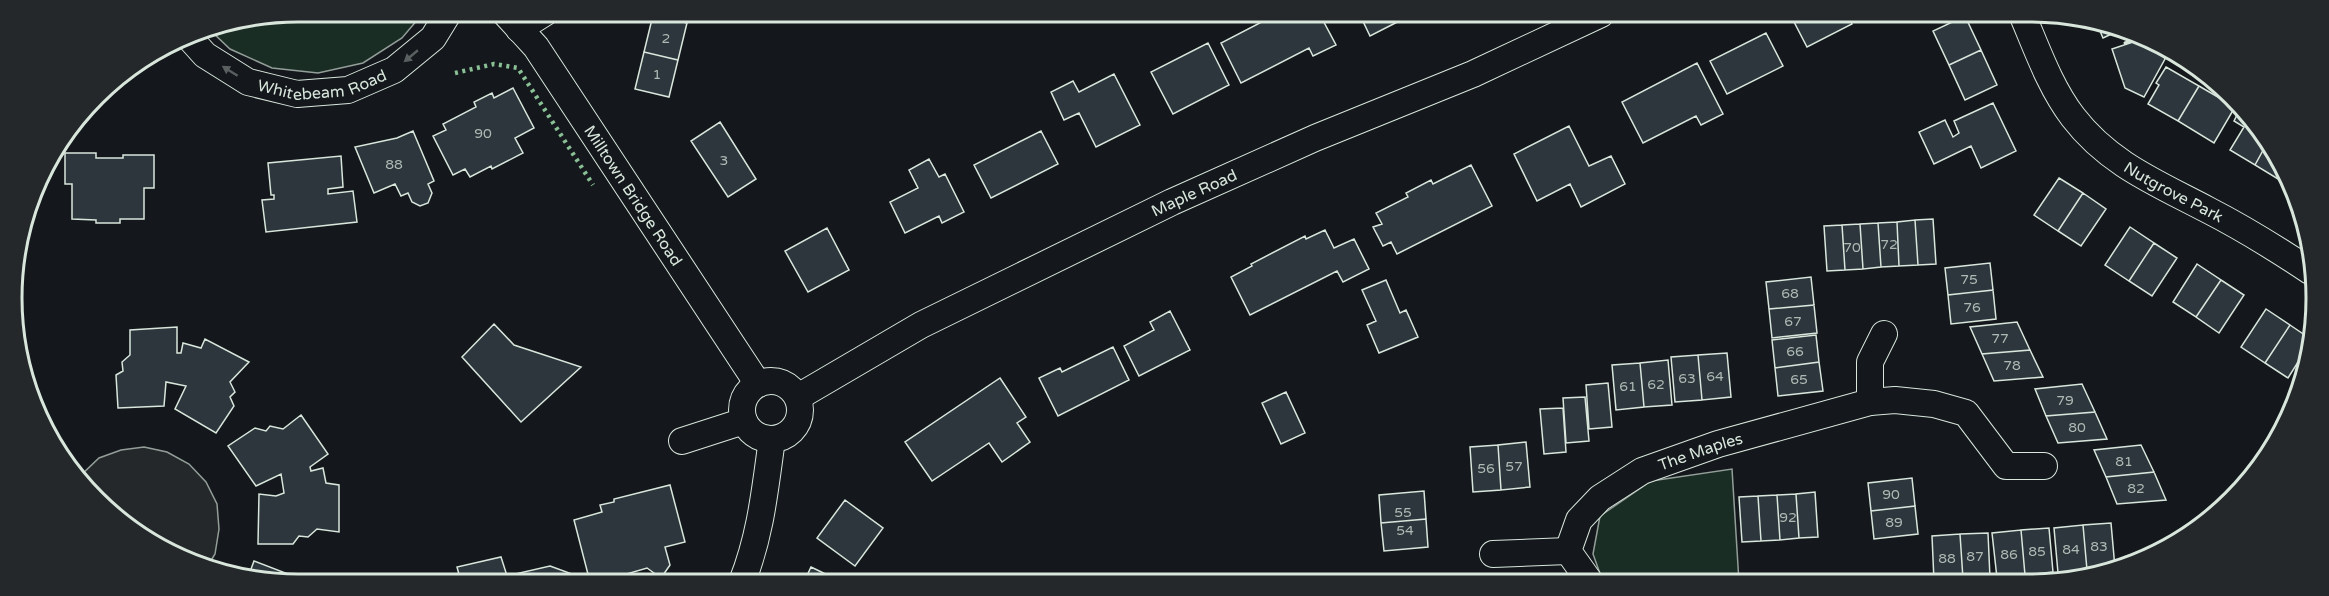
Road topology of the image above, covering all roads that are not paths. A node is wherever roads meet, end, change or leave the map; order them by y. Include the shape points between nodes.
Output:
1 (443, 22) edge
2 (513, 22) edge
3 (1584, 22) edge
4 (2026, 22) edge
5 (194, 43) edge
6 (2305, 267) edge
7 (1884, 334) dead end
8 (758, 384) junction
9 (798, 397) junction
10 (1870, 402) junction
11 (744, 422) junction
12 (771, 439) junction
13 (682, 441) dead end
14 (2044, 466) dead end
15 (1568, 551) junction
16 (1493, 554) dead end
17 (745, 574) edge
18 (1584, 574) edge

1 -> 5 street, Whitebeam Road via 433,38 394,70 348,90 297,94 248,82 205,55
2 - 8 street, Milltown Bridge Road via 536,47
3 - 9 street, Maple Road via 1473,74 1164,206 931,320
4 - 6 street, Nutgrove Park via 2056,90 2101,146 2134,172 2264,240
7 - 10 street via 1870,362
8 - 9 street via 785,384
8 - 11 street via 745,396
9 - 12 street via 800,416 796,426 781,438
10 - 14 street, The Maples via 1934,404 1966,413 2006,466
10 - 15 street, The Maples via 1734,439 1642,471 1600,498 1579,520
11 - 12 street via 755,435
11 - 13 street
12 - 17 street via 760,528
15 - 16 street
15 - 18 street

